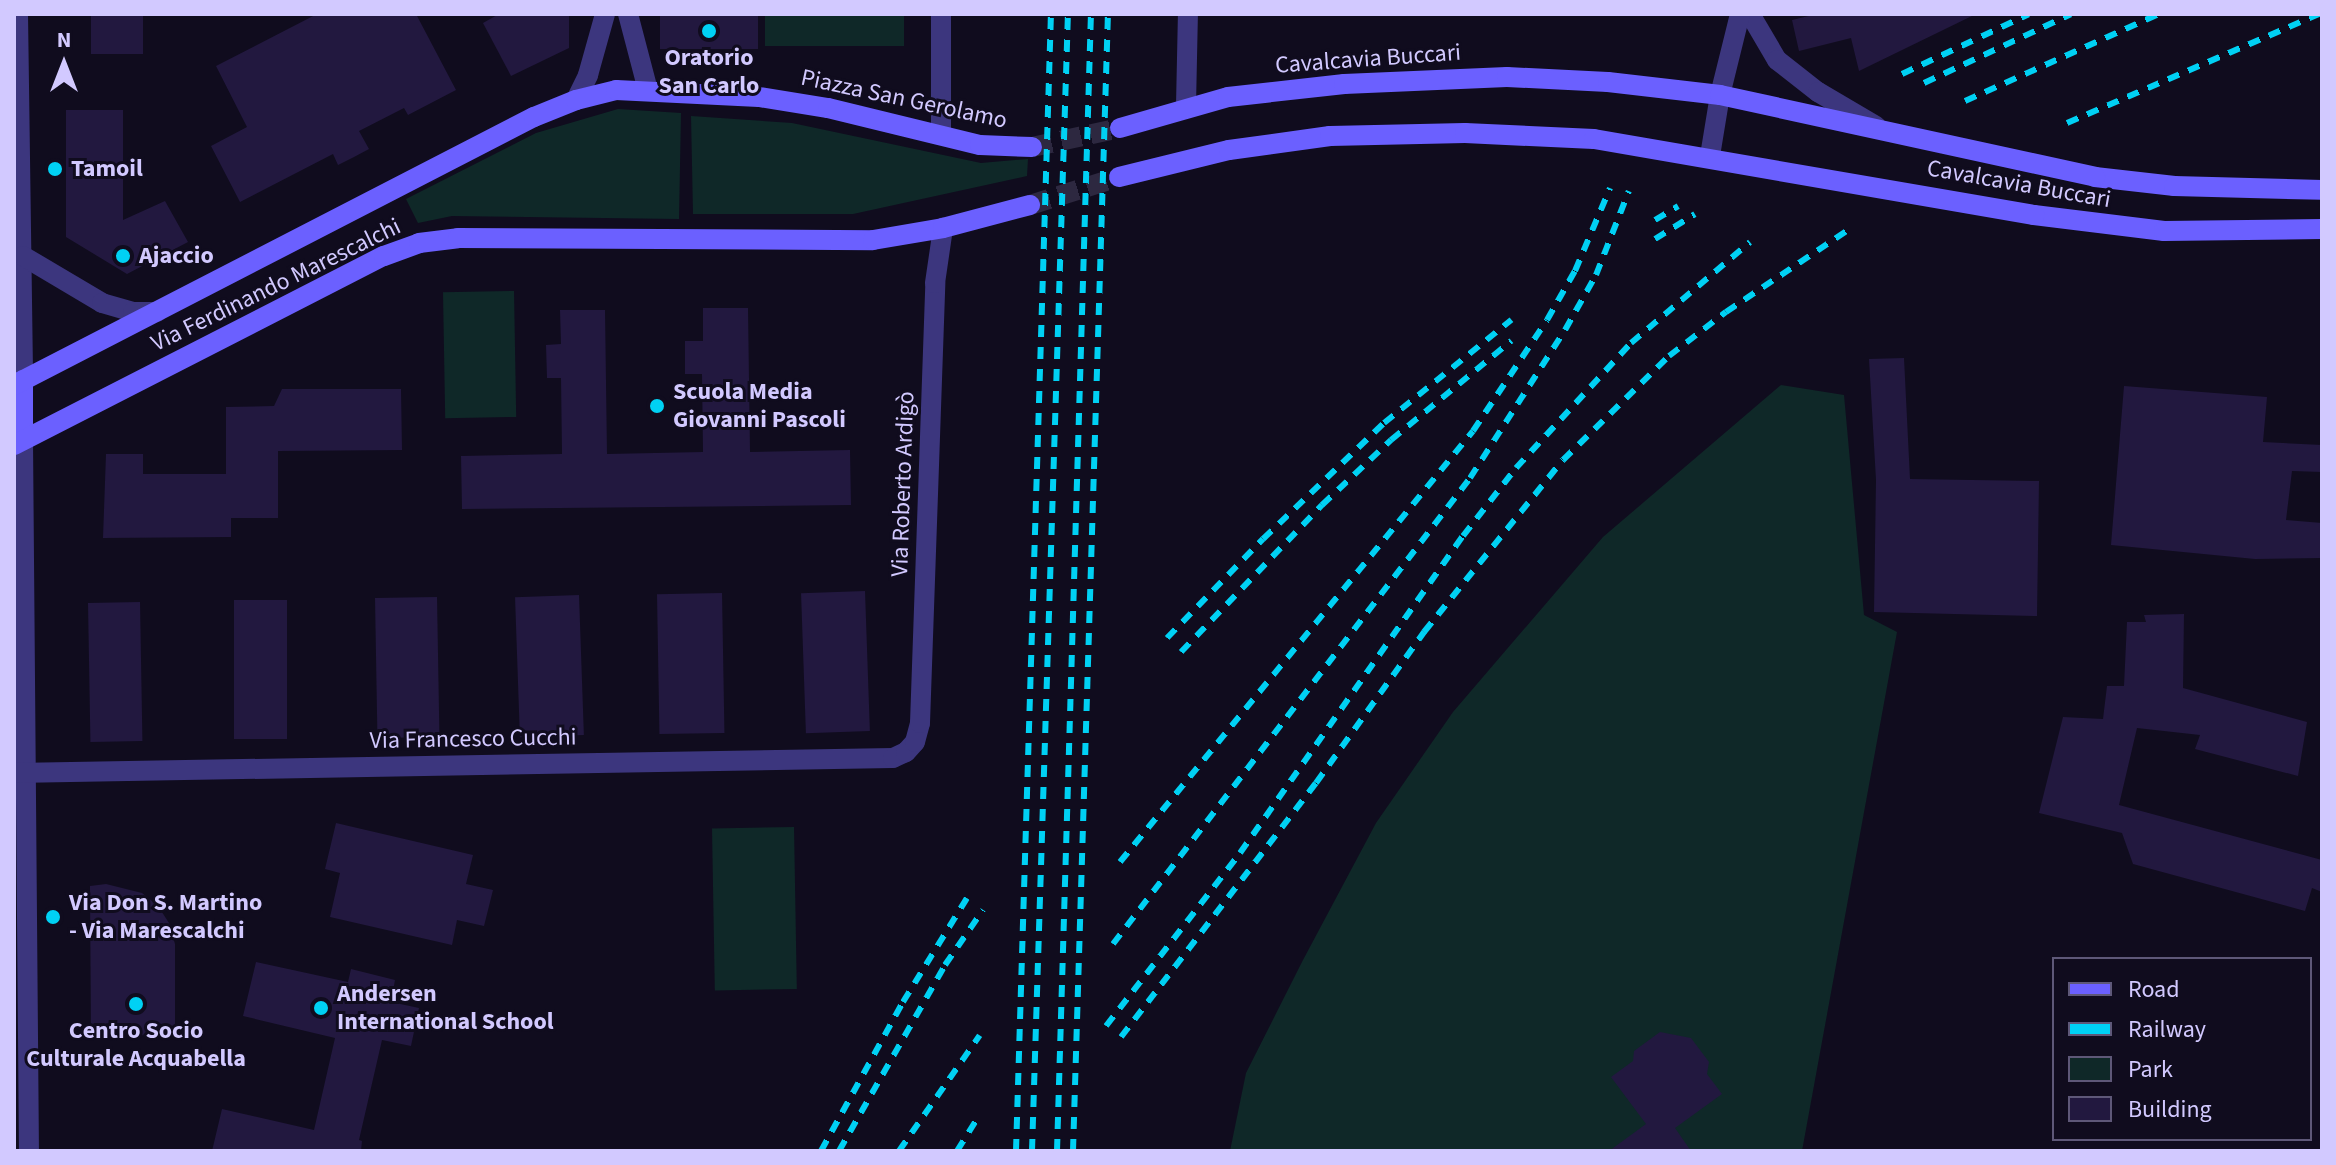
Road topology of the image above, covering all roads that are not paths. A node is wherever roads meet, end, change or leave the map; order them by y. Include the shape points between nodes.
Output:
1 (18, 14) edge
2 (605, 14) edge
3 (628, 14) edge
4 (941, 14) edge
5 (1188, 14) edge
6 (1740, 14) edge
7 (1750, 14) edge
8 (648, 90) junction
9 (1720, 95) junction
10 (576, 100) junction
11 (1186, 106) junction
12 (1120, 128) tunnel mouth
13 (1886, 132) junction
14 (941, 134) junction
15 (1032, 147) tunnel mouth
16 (1710, 156) junction
17 (1119, 177) tunnel mouth
18 (2322, 190) edge
19 (1030, 205) tunnel mouth
20 (943, 228) junction
21 (2322, 229) edge
22 (23, 256) junction
23 (157, 312) junction
24 (18, 383) edge
25 (19, 442) edge
26 (20, 554) edge
27 (915, 742) joint
28 (20, 773) edge
29 (21, 1091) edge
30 (29, 1151) edge

1 - 22 street
2 - 10 street
3 - 8 street
4 - 14 street
5 - 11 street
6 - 9 street
7 - 13 street, Cavalcavia Buccari, bridge via 1777,60 1818,92
8 - 10 street, Piazza San Gerolamo via 616,90
8 - 14 street, Piazza San Gerolamo via 759,97
9 - 11 street, Cavalcavia Buccari, bridge via 1533,77 1417,79 1280,90
9 - 13 street, Cavalcavia Buccari, bridge
9 - 16 street
10 - 23 street, Via Ferdinando Marescalchi
11 - 12 street, Cavalcavia Buccari
13 - 18 street, Cavalcavia Buccari, bridge via 2095,177 2174,186
14 - 15 street, Piazza San Gerolamo via 980,145
16 - 17 street, Cavalcavia Buccari, bridge via 1594,139 1465,133 1330,136 1229,150
16 - 21 street, Cavalcavia Buccari, bridge via 2098,226 2164,231
19 - 20 street
20 - 25 street, Via Ferdinando Marescalchi via 873,240 458,238 419,243
20 - 27 street, Via Roberto Ardigò via 935,283 920,723
22 - 23 street via 102,303
22 - 24 street
23 - 24 street, Via Ferdinando Marescalchi
24 - 25 street
25 - 26 street
26 - 28 street
27 - 28 street, Via Francesco Cucchi via 893,758
28 - 29 street
29 - 30 street

